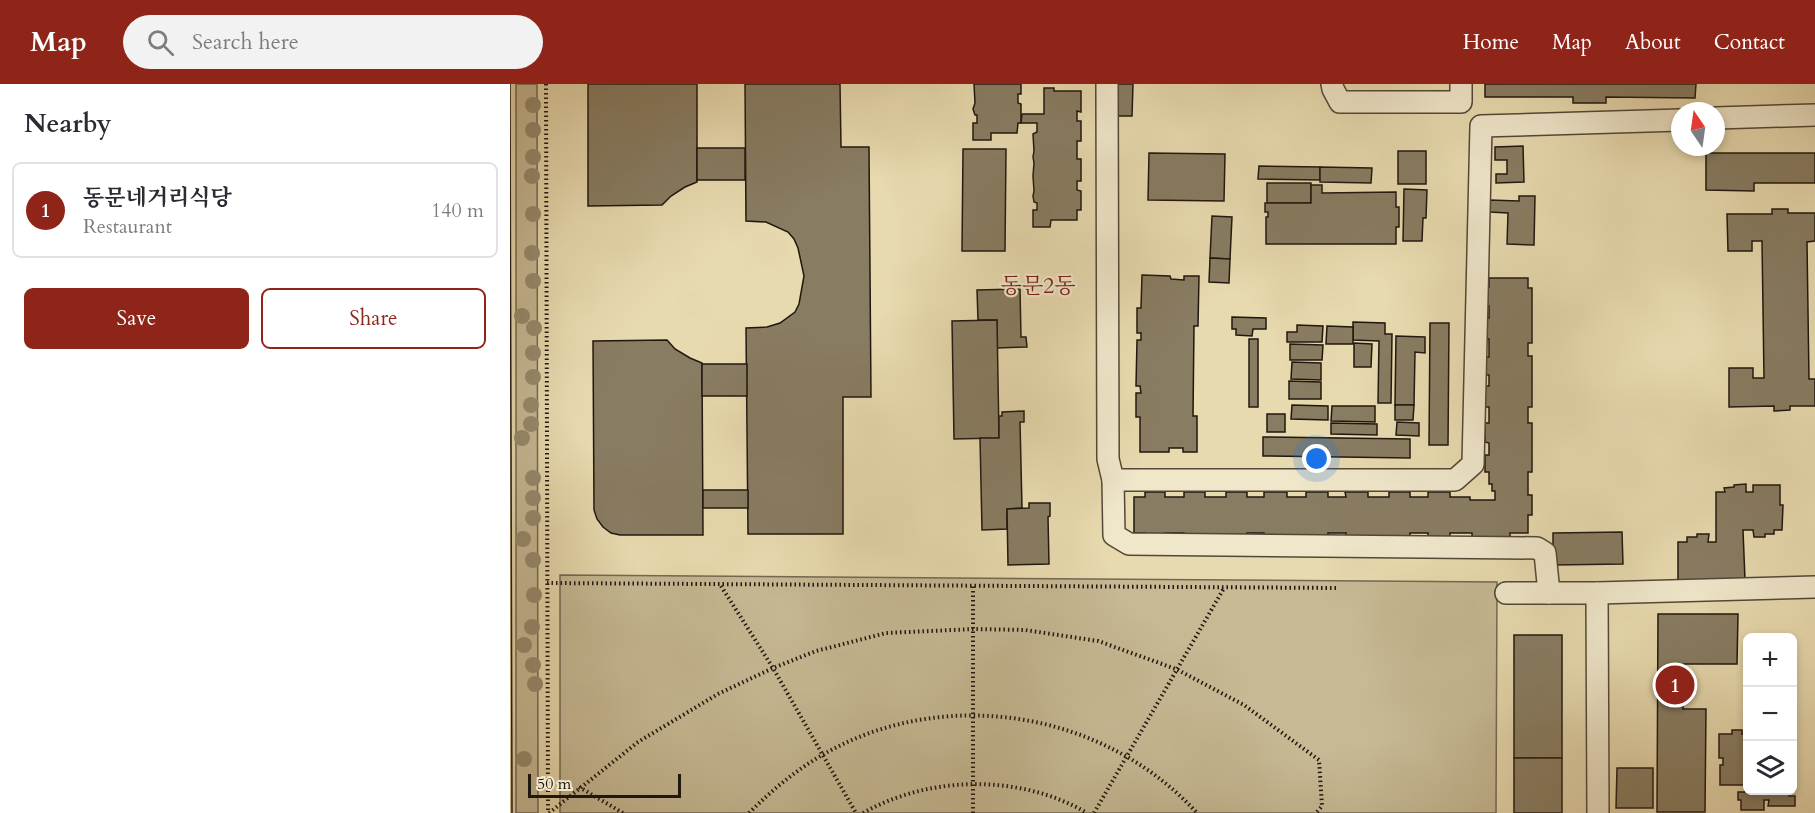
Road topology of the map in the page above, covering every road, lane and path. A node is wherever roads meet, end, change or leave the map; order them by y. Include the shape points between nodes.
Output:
1 (546, 84) edge
2 (1107, 84) edge
3 (1332, 84) edge
4 (1461, 93) edge
5 (1815, 115) edge
6 (1725, 118) edge
7 (1671, 120) edge
8 (1481, 126) junction
9 (1113, 480) junction
10 (547, 583) junction
11 (721, 585) junction
12 (973, 586) junction
13 (1815, 587) edge
14 (1224, 588) junction
15 (1339, 588) dead end
16 (1506, 593) dead end
17 (1549, 593) junction
18 (1597, 594) junction
19 (974, 629) junction
20 (773, 668) junction
21 (1176, 669) junction
22 (974, 715) junction
23 (823, 754) junction
24 (1126, 756) junction
25 (973, 784) junction
26 (579, 788) junction
27 (548, 813) edge
28 (623, 813) edge
29 (749, 813) edge
30 (856, 813) edge
31 (863, 813) edge
32 (973, 813) edge
33 (1087, 813) edge
34 (1094, 813) edge
35 (1197, 813) edge
36 (1316, 813) edge
37 (1598, 813) edge

1 - 10 path
2 - 9 street via 1108,459
3 - 4 street via 1340,102
4 - 8 street
5 - 6 street
7 - 8 street
8 - 9 street via 1473,464 1455,480
9 - 17 street via 1114,535 1129,544 1538,548 1545,553
10 - 11 path
10 - 27 path
11 - 12 path
11 - 20 path
12 - 14 path
12 - 19 path
13 - 18 street
14 - 15 path
14 - 21 path
16 - 17 street
17 - 18 street
18 - 37 street
19 - 20 path via 886,633 816,651
19 - 21 path via 1024,630 1098,641
19 - 22 path
20 - 23 path
20 - 26 path via 718,694 638,742
21 - 24 path
21 - 36 path via 1244,705 1319,760 1322,806
22 - 23 path via 891,726
22 - 24 path via 1032,720 1066,729
22 - 25 path
23 - 29 path via 795,772
23 - 30 path
24 - 34 path
24 - 35 path via 1160,778
25 - 31 path via 927,789
25 - 32 path
25 - 33 path via 1025,789
26 - 27 path
26 - 28 path

